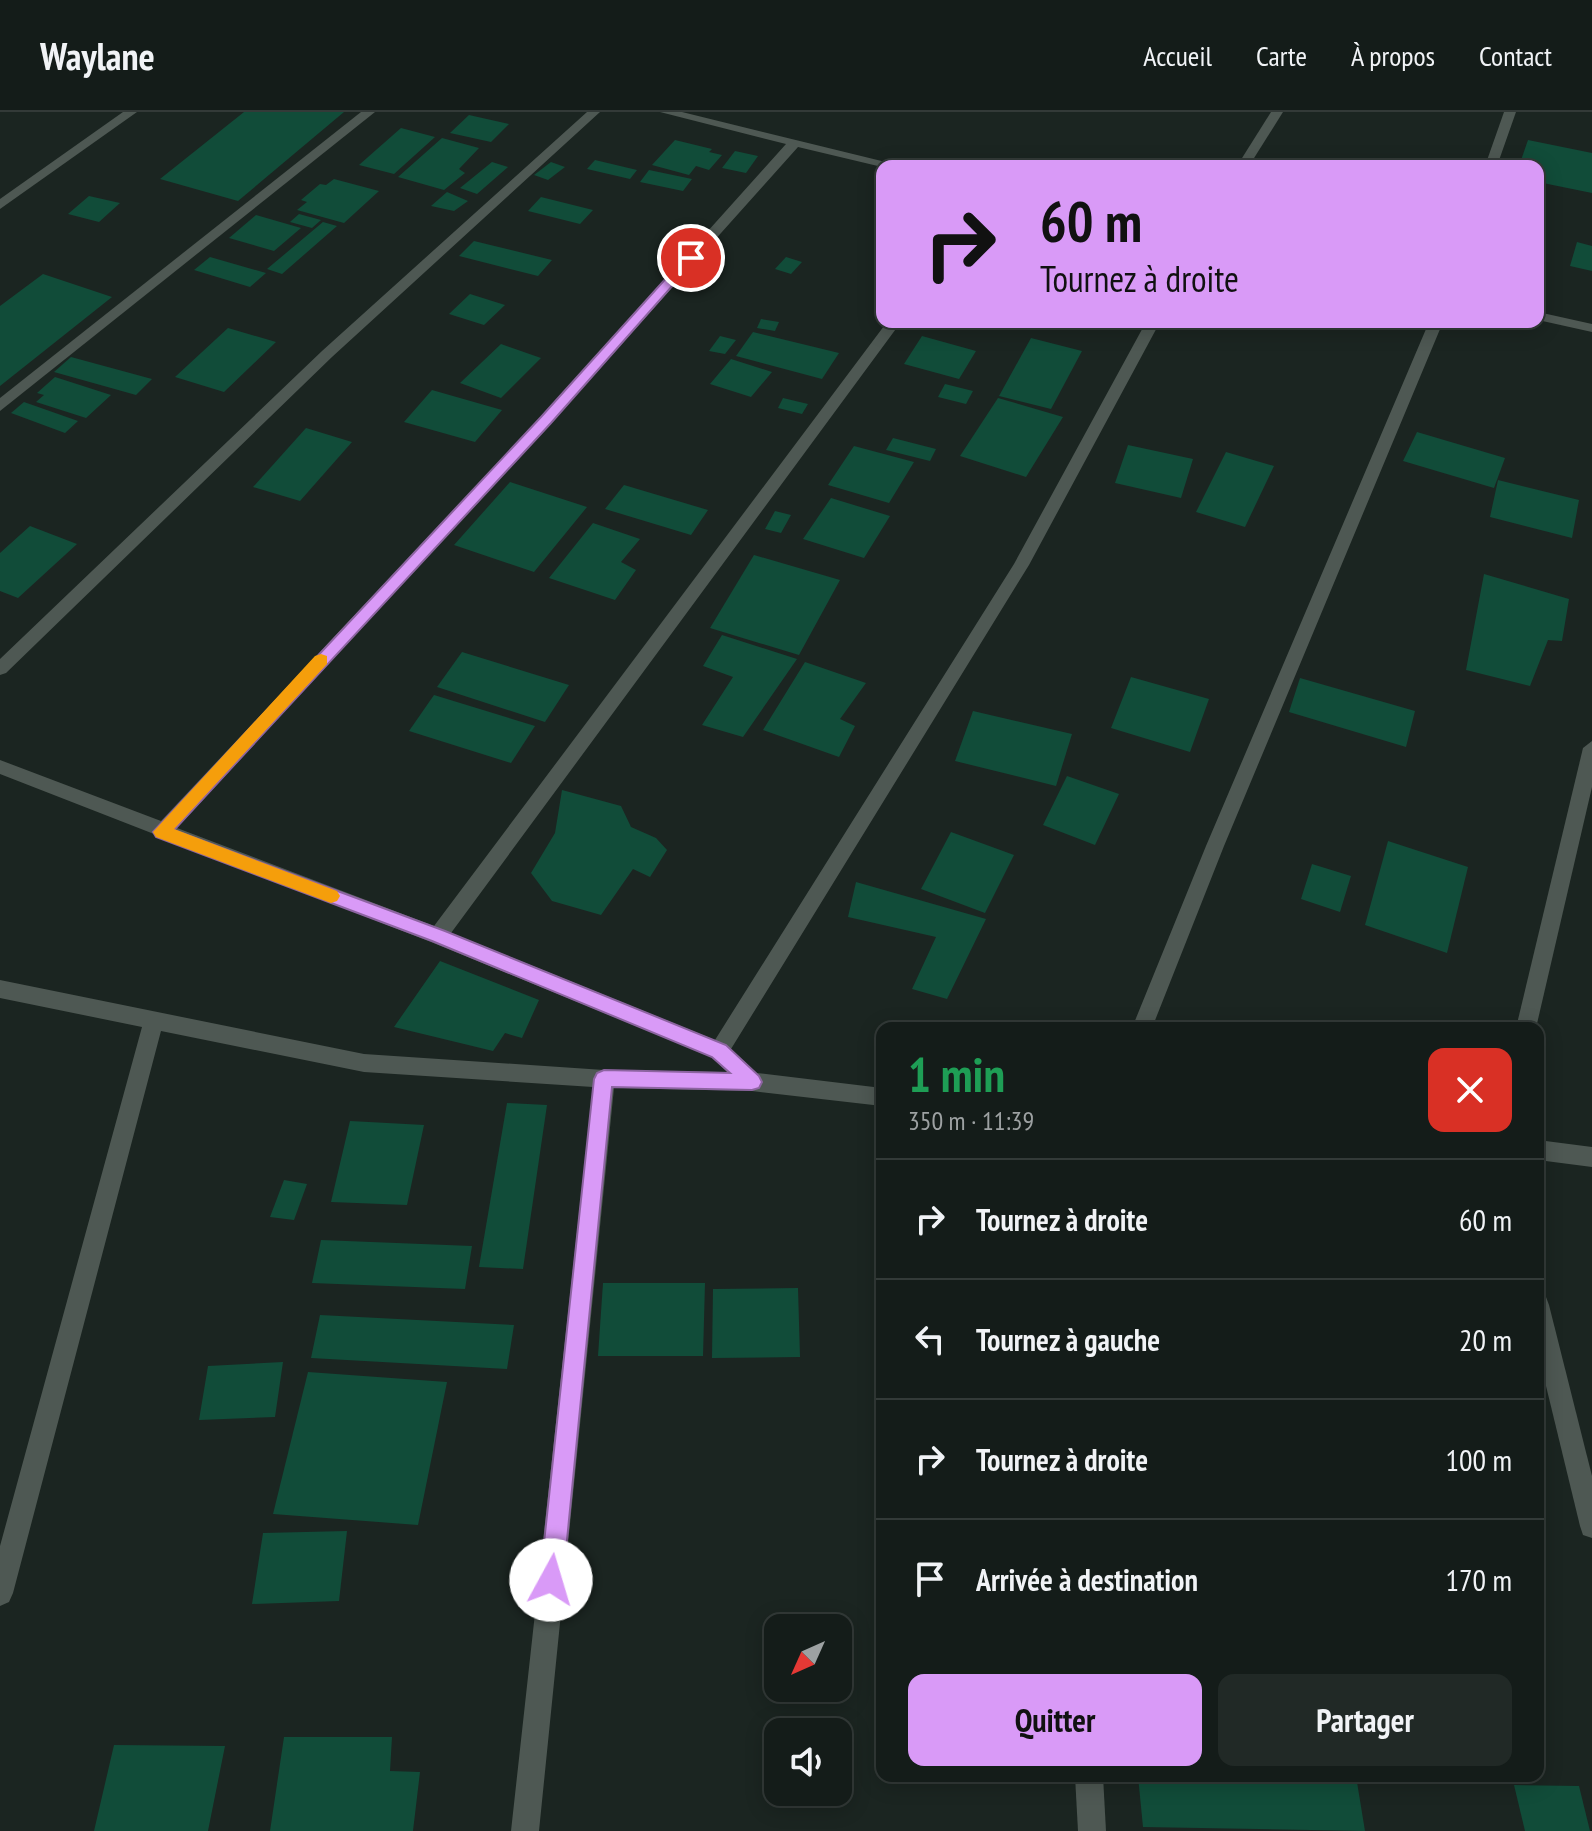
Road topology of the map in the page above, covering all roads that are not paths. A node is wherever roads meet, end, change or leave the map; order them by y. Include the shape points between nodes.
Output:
1 (131, 112) edge
2 (369, 112) edge
3 (594, 112) edge
4 (666, 112) edge
5 (1277, 112) edge
6 (1510, 112) edge
7 (795, 142) junction
8 (1247, 160) edge
9 (1493, 160) edge
10 (876, 161) edge
11 (0, 205) edge
12 (1544, 317) edge
13 (890, 328) edge
14 (1150, 328) edge
15 (1433, 328) edge
16 (1592, 328) edge
17 (0, 406) edge
18 (0, 669) edge
19 (1592, 748) edge
20 (0, 767) edge
21 (162, 832) junction
22 (438, 936) junction
23 (0, 989) edge
24 (154, 1020) junction
25 (1144, 1022) edge
26 (1527, 1022) edge
27 (719, 1051) junction
28 (604, 1079) junction
29 (752, 1082) junction
30 (876, 1096) edge
31 (1544, 1151) edge
32 (1592, 1157) edge
33 (1544, 1330) edge
34 (1592, 1526) edge
35 (0, 1593) edge
36 (1089, 1782) edge
37 (525, 1831) edge
38 (1092, 1831) edge

1 - 11 street
2 - 17 street
3 - 18 street via 327,354
4 - 7 street
5 - 8 street
6 - 9 street
7 - 10 street
7 - 21 street via 546,420
12 - 16 street
13 - 22 street
14 - 27 street via 1021,565
15 - 25 street
19 - 26 street
20 - 21 street
21 - 22 street
22 - 27 street
23 - 24 street
24 - 28 street via 364,1063
24 - 35 street
27 - 29 street
28 - 29 street
28 - 37 street
29 - 30 street
31 - 32 street
33 - 34 street
36 - 38 street

